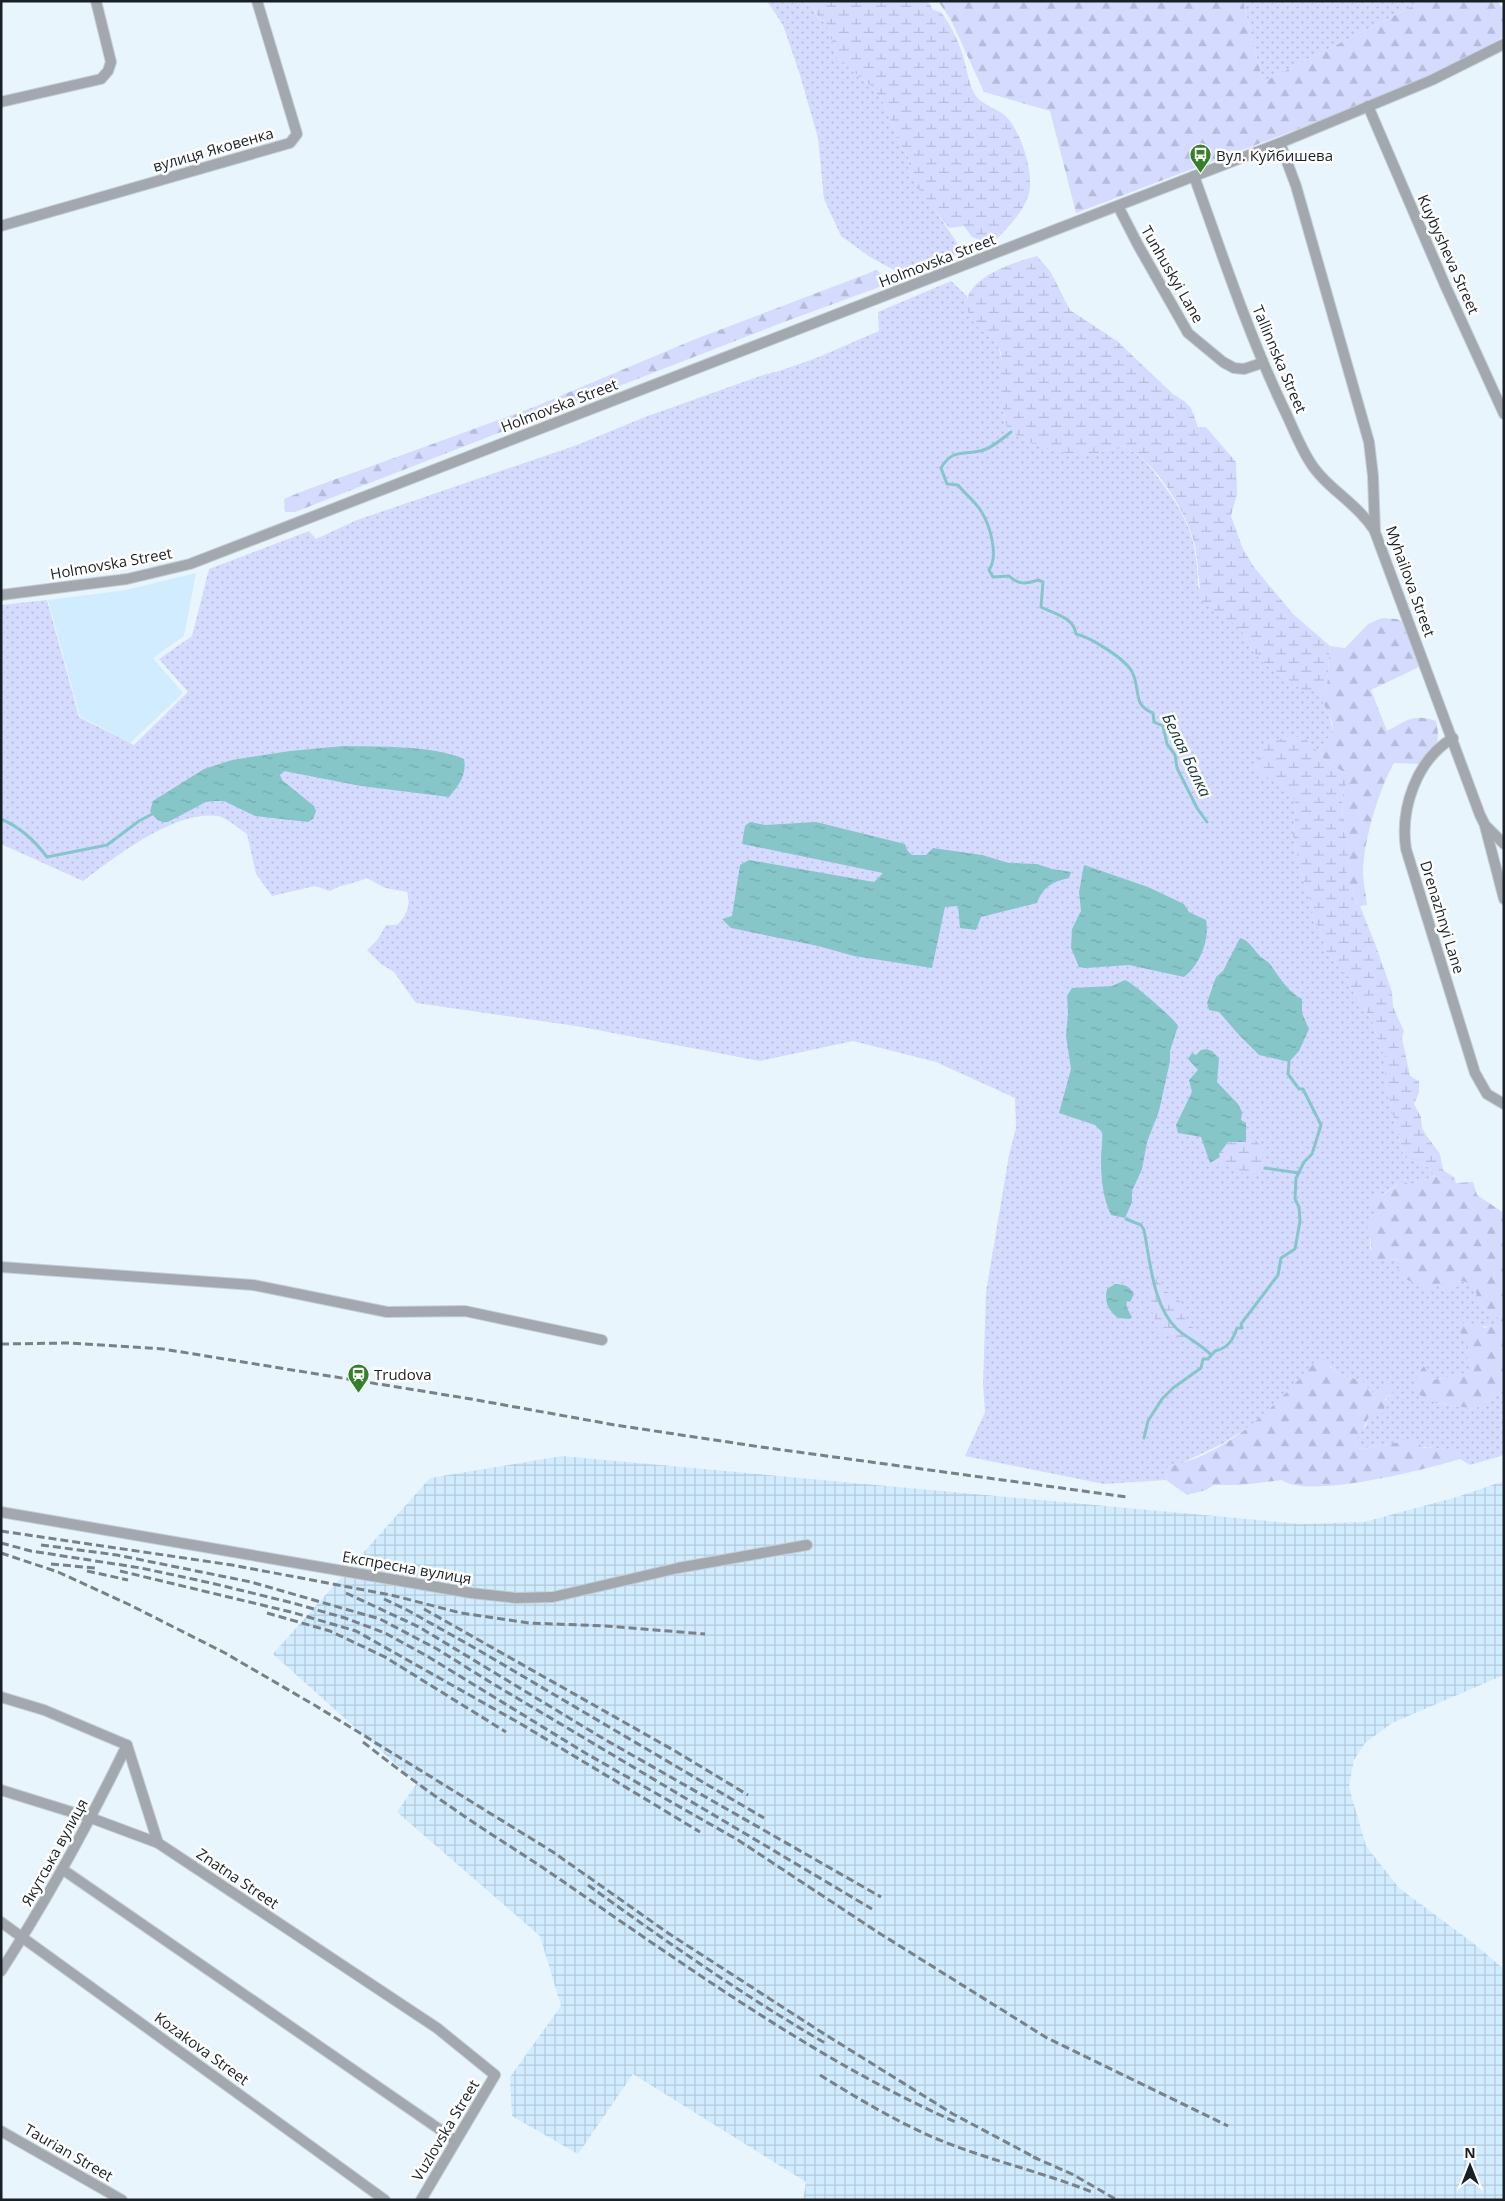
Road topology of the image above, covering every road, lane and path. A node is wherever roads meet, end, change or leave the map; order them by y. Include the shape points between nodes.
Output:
1 (96, 1) edge
2 (257, 1) edge
3 (1504, 44) edge
4 (1, 102) edge
5 (1368, 106) junction
6 (1280, 143) junction
7 (1194, 176) junction
8 (1118, 206) junction
9 (1, 226) edge
10 (1262, 364) junction
11 (1504, 414) edge
12 (1375, 532) junction
13 (1, 595) edge
14 (1453, 738) junction
15 (1485, 825) junction
16 (1504, 844) edge
17 (1504, 899) edge
18 (1504, 1104) edge
19 (1, 1267) edge
20 (602, 1340) dead end
21 (1, 1512) edge
22 (807, 1545) dead end
23 (1, 1697) edge
24 (126, 1745) junction
25 (1, 1790) edge
26 (92, 1818) junction
27 (158, 1843) junction
28 (62, 1869) junction
29 (1, 1922) edge
30 (24, 1936) junction
31 (1, 1971) edge
32 (495, 2075) joint
33 (1, 2131) edge
34 (455, 2140) junction
35 (122, 2200) edge
36 (385, 2200) edge
37 (421, 2200) edge

1 - 4 street via 111,62 108,71 100,79
2 - 9 street, вулиця Яковенка via 297,134 290,143
3 - 5 street, Holmovska Street via 1432,80
5 - 6 street, Holmovska Street
5 - 11 street, Kuybysheva Street
6 - 7 street, Holmovska Street
6 - 12 street, Myhailova Street via 1296,186 1369,442
7 - 8 street, Holmovska Street
7 - 10 street, Tallinnska Street
8 - 10 street, Tunhuskyi Lane via 1188,333 1234,368
8 - 13 street, Holmovska Street via 190,564 127,579
10 - 12 street, Tallinnska Street via 1310,462 1352,502
12 - 14 street, Myhailova Street
14 - 15 street, Myhailova Street
14 - 18 street, Drenazhnyi Lane via 1441,747 1417,778 1405,825 1406,849 1475,1073 1487,1094
15 - 16 street, Myhailova Street
15 - 17 street
19 - 20 street via 253,1285 387,1312 465,1311
21 - 22 street, Експресна вулиця via 516,1598 575,1593 678,1568
23 - 24 street via 44,1710
24 - 26 street, Якутська вулиця
24 - 27 street
25 - 26 street, Znatna Street
26 - 27 street, Znatna Street
26 - 28 street, Якутська вулиця
27 - 32 street, Znatna Street via 437,2028
28 - 30 street, Якутська вулиця
28 - 34 street
29 - 30 street, Kozakova Street
30 - 31 street, Якутська вулиця
30 - 36 street, Kozakova Street
32 - 34 street, Vuzlovska Street
33 - 35 street, Taurian Street
34 - 37 street, Vuzlovska Street

